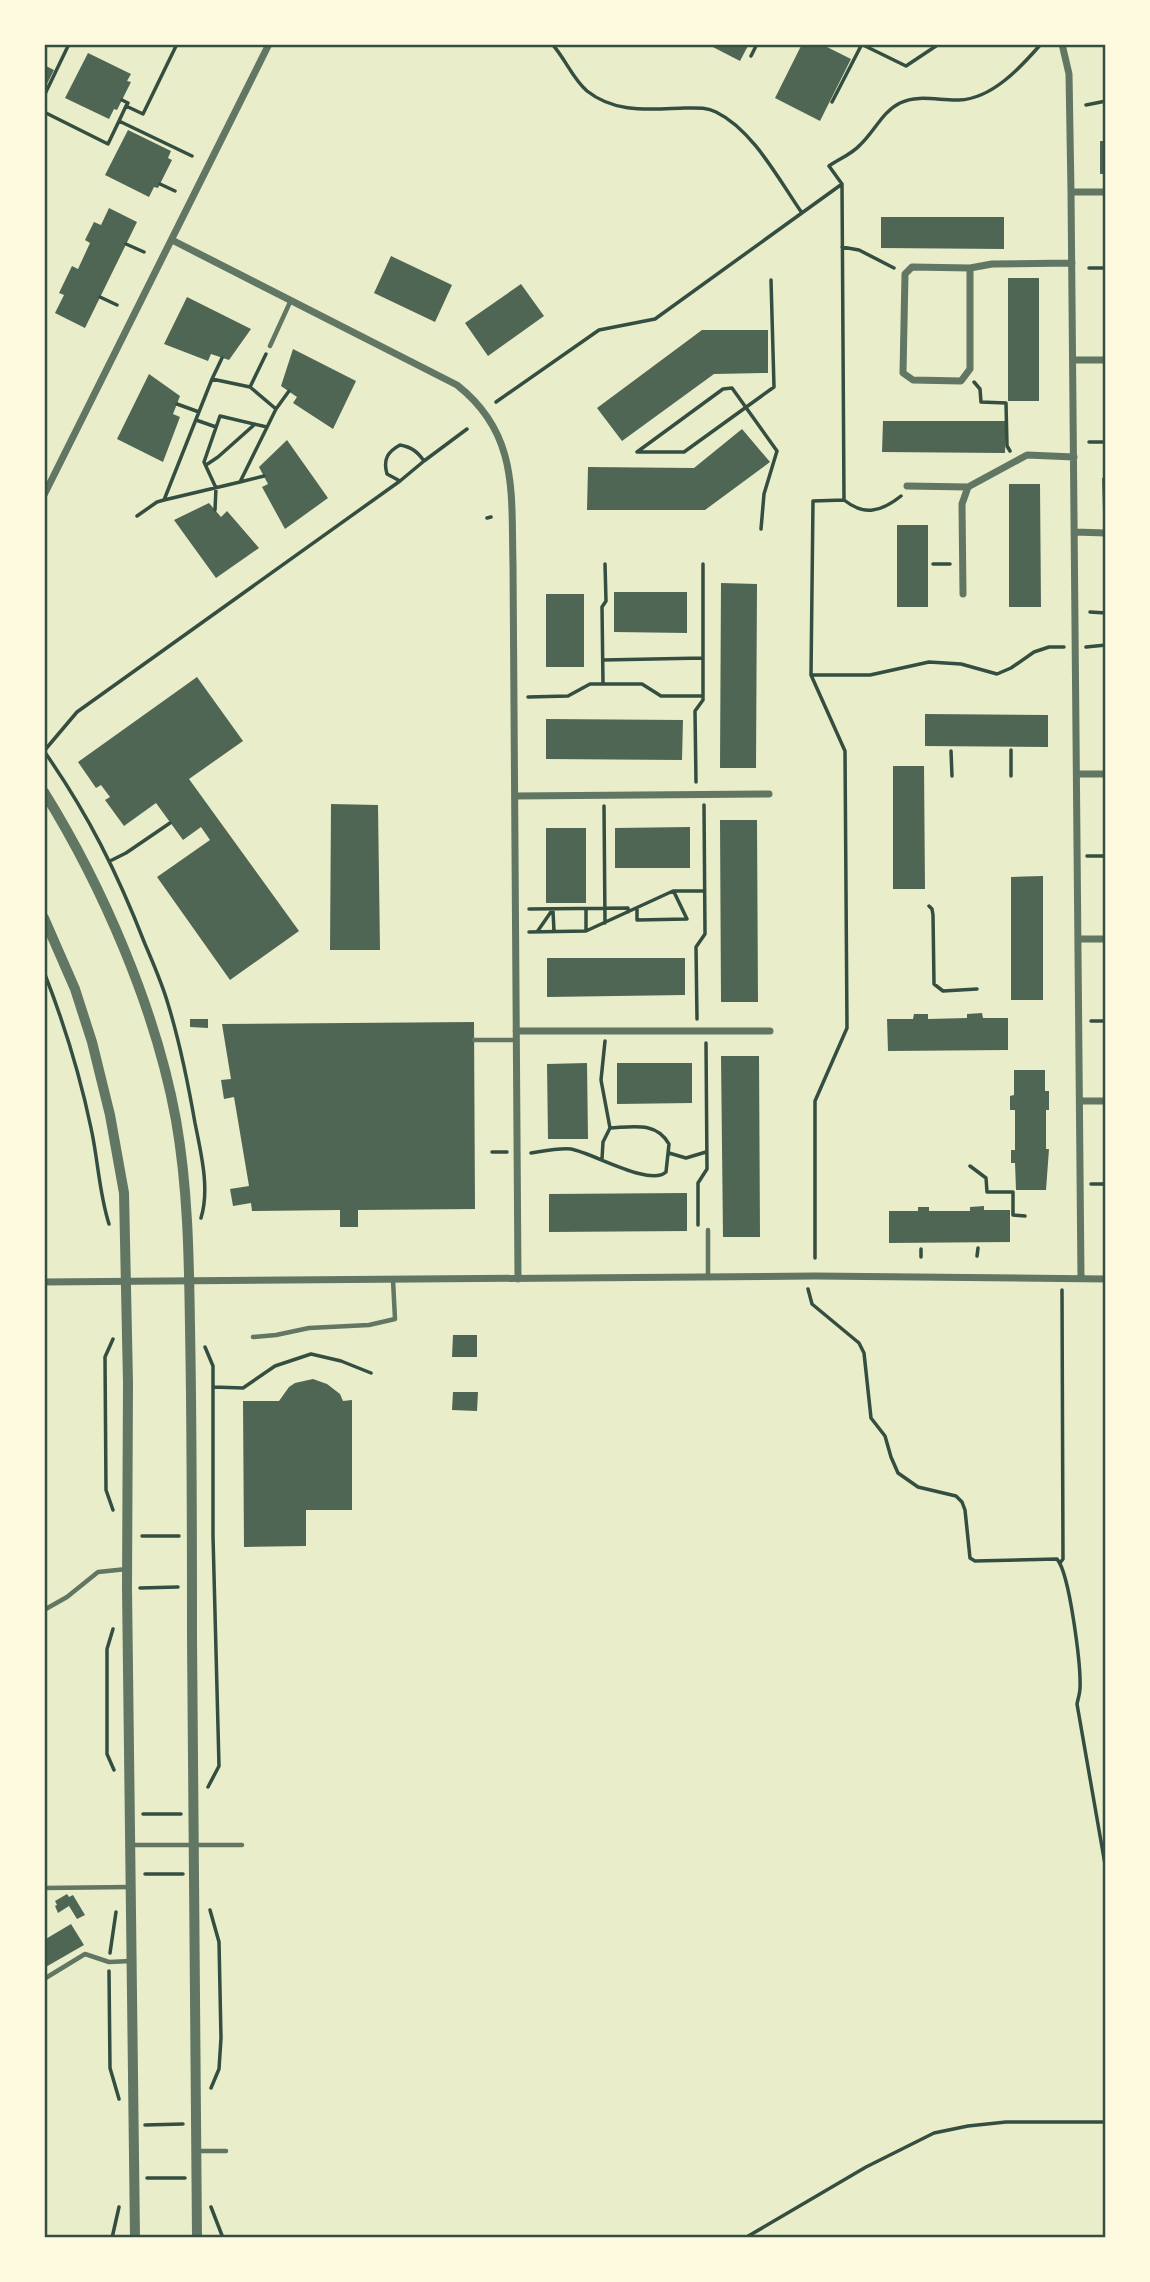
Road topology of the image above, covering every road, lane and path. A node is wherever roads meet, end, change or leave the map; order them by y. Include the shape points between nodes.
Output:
1 (69, 44) edge
2 (177, 44) edge
3 (269, 44) edge
4 (552, 44) edge
5 (757, 44) edge
6 (861, 44) edge
7 (939, 44) edge
8 (1041, 44) edge
9 (1062, 44) edge
10 (751, 56) dead end
11 (44, 96) edge
12 (122, 100) dead end
13 (1106, 101) edge
14 (832, 102) dead end
15 (1086, 105) dead end
16 (127, 106) junction
17 (44, 112) edge
18 (119, 121) junction
19 (162, 131) dead end
20 (157, 139) junction
21 (192, 156) dead end
22 (160, 184) dead end
23 (842, 184) junction
24 (174, 191) dead end
25 (1071, 192) junction
26 (1106, 192) edge
27 (802, 213) junction
28 (172, 240) junction
29 (126, 244) dead end
30 (842, 247) junction
31 (144, 252) dead end
32 (1072, 263) junction
33 (970, 268) junction
34 (1088, 268) dead end
35 (1106, 268) edge
36 (905, 274) junction
37 (771, 280) dead end
38 (100, 297) dead end
39 (291, 300) junction
40 (117, 305) dead end
41 (270, 346) joint
42 (222, 358) dead end
43 (1073, 360) junction
44 (1106, 360) edge
45 (967, 376) junction
46 (212, 379) junction
47 (250, 387) junction
48 (289, 391) dead end
49 (496, 402) dead end
50 (177, 404) dead end
51 (745, 407) junction
52 (276, 410) junction
53 (199, 412) junction
54 (196, 420) junction
55 (255, 424) junction
56 (216, 427) junction
57 (267, 427) junction
58 (467, 429) dead end
59 (1089, 442) dead end
60 (1106, 442) edge
61 (1074, 457) junction
62 (424, 461) junction
63 (1014, 462) junction
64 (205, 465) junction
65 (264, 477) dead end
66 (400, 481) junction
67 (240, 482) junction
68 (907, 486) joint
69 (968, 487) junction
70 (216, 488) junction
71 (44, 495) edge
72 (164, 500) junction
73 (844, 500) junction
74 (215, 510) dead end
75 (137, 516) dead end
76 (761, 529) dead end
77 (1075, 532) junction
78 (1106, 533) edge
79 (605, 564) dead end
80 (703, 564) dead end
81 (963, 594) dead end
82 (1090, 612) dead end
83 (1106, 613) edge
84 (1106, 645) edge
85 (1076, 647) junction
86 (703, 658) junction
87 (603, 660) junction
88 (811, 675) junction
89 (603, 683) junction
90 (703, 696) junction
91 (528, 697) dead end
92 (1011, 750) dead end
93 (44, 751) edge
94 (951, 751) dead end
95 (1077, 774) junction
96 (1106, 774) edge
97 (952, 776) dead end
98 (1011, 776) dead end
99 (44, 792) edge
100 (769, 794) dead end
101 (604, 795) junction
102 (700, 795) junction
103 (515, 796) junction
104 (170, 823) dead end
105 (1078, 856) junction
106 (1106, 856) edge
107 (110, 861) dead end
108 (674, 891) junction
109 (705, 891) junction
110 (929, 906) dead end
111 (605, 908) junction
112 (637, 908) junction
113 (529, 909) dead end
114 (553, 909) junction
115 (586, 909) junction
116 (628, 912) junction
117 (44, 918) edge
118 (605, 923) junction
119 (586, 931) junction
120 (530, 932) dead end
121 (537, 932) junction
122 (554, 932) junction
123 (1079, 939) junction
124 (1106, 939) edge
125 (44, 972) edge
126 (977, 989) dead end
127 (770, 1031) dead end
128 (605, 1032) junction
129 (701, 1032) junction
130 (517, 1036) junction
131 (474, 1040) dead end
132 (1081, 1101) junction
133 (1106, 1101) edge
134 (610, 1128) junction
135 (707, 1152) junction
136 (531, 1153) dead end
137 (669, 1153) junction
138 (602, 1159) junction
139 (970, 1166) dead end
140 (104, 1209) dead end
141 (1025, 1216) dead end
142 (698, 1230) dead end
143 (708, 1230) dead end
144 (978, 1248) dead end
145 (921, 1249) dead end
146 (978, 1256) dead end
147 (921, 1257) dead end
148 (815, 1258) dead end
149 (805, 1276) junction
150 (708, 1277) junction
151 (1062, 1278) junction
152 (1081, 1278) junction
153 (517, 1279) junction
154 (1106, 1279) edge
155 (393, 1280) junction
156 (126, 1281) junction
157 (190, 1281) junction
158 (44, 1282) edge
159 (253, 1337) dead end
160 (105, 1357) dead end
161 (213, 1366) dead end
162 (371, 1373) dead end
163 (213, 1387) junction
164 (202, 1446) dead end
165 (213, 1446) junction
166 (106, 1490) dead end
167 (127, 1536) junction
168 (191, 1536) junction
169 (213, 1536) junction
170 (1060, 1563) junction
171 (127, 1569) junction
172 (192, 1587) junction
173 (214, 1587) junction
174 (127, 1588) junction
175 (44, 1610) edge
176 (107, 1649) dead end
177 (107, 1754) dead end
178 (208, 1796) dead end
179 (130, 1814) junction
180 (193, 1814) junction
181 (131, 1845) junction
182 (193, 1845) junction
183 (242, 1845) dead end
184 (1106, 1870) edge
185 (131, 1874) junction
186 (193, 1874) junction
187 (131, 1887) junction
188 (44, 1888) edge
189 (208, 1906) dead end
190 (131, 1961) junction
191 (109, 1962) junction
192 (44, 1979) edge
193 (110, 2068) dead end
194 (210, 2090) dead end
195 (1106, 2122) edge
196 (195, 2124) junction
197 (133, 2125) junction
198 (196, 2151) junction
199 (226, 2151) dead end
200 (134, 2178) junction
201 (197, 2178) junction
202 (210, 2196) dead end
203 (113, 2231) dead end
204 (113, 2238) edge
205 (135, 2238) edge
206 (197, 2238) edge
207 (223, 2238) edge
208 (745, 2238) edge

1 - 11 path
2 - 16 path via 143,114
3 - 28 street
4 - 27 path via 586,90 603,101 638,111 701,108 724,116 752,142
5 - 10 path
6 - 7 path via 906,66
6 - 14 path
8 - 23 path via 996,87 977,96 903,101 888,111 858,148 829,166
9 - 25 street via 1069,74
12 - 16 path
13 - 15 path
16 - 18 path
17 - 18 path via 108,144
18 - 20 path
19 - 20 path
20 - 21 path
22 - 24 path
23 - 27 path
23 - 30 path
25 - 26 street
25 - 32 street
27 - 49 path via 655,319 599,330
28 - 39 street
28 - 71 street
29 - 31 path
30 - 36 path via 859,250
30 - 73 path
32 - 33 street
32 - 43 street
33 - 36 street via 912,267
33 - 45 street
34 - 35 path
36 - 45 street via 904,373 913,380 961,381
37 - 51 path via 774,387
38 - 40 path
39 - 41 lane
39 - 103 street via 457,385 486,413 500,438 511,481
41 - 47 path
42 - 46 path
43 - 44 street
43 - 61 street
45 - 63 path via 980,389 981,402 1006,403 1007,446
46 - 47 path
46 - 53 path
47 - 52 path
48 - 52 path
50 - 53 path
51 - 51 path via 684,452 636,452 723,389 732,388
51 - 76 path via 777,451 764,494
52 - 57 path
53 - 54 path
54 - 56 path
54 - 72 path
55 - 56 path via 220,416
55 - 57 path
55 - 64 path
56 - 64 path
57 - 67 path
58 - 62 path
59 - 60 path
61 - 63 street via 1035,454
61 - 77 street
62 - 66 path
62 - 66 path via 414,449 400,445 393,449 384,465 387,474
63 - 69 street
64 - 70 path
65 - 67 path
66 - 93 path via 78,712
67 - 70 path
68 - 69 street
68 - 73 path via 890,506 874,510 856,510
69 - 81 street via 962,504
70 - 72 path
70 - 74 path
72 - 75 path
73 - 88 path via 813,501
77 - 78 street
77 - 85 street
79 - 87 path
80 - 86 path
82 - 83 path
84 - 85 path
85 - 88 path via 1034,652 997,674 961,664 929,662 870,675
85 - 95 street
86 - 87 path
86 - 90 path
87 - 89 path
88 - 148 path via 845,751 847,958 847,1028 815,1101
89 - 90 path via 642,684 661,695
89 - 91 path via 590,684 568,696
90 - 102 path via 695,711
92 - 98 path
94 - 97 path
95 - 96 street
95 - 105 street
99 - 157 street via 99,891 158,1048 176,1121
100 - 102 street
101 - 102 street
101 - 103 street
101 - 111 path
102 - 109 path
103 - 130 street
104 - 107 path
105 - 106 path
105 - 123 street
108 - 109 path
108 - 112 path
108 - 112 path via 687,919 637,920
109 - 129 path via 705,934 696,947
110 - 126 path via 934,984 943,991
111 - 115 path
111 - 116 path via 628,908
111 - 118 path
112 - 116 path
113 - 114 path
114 - 115 path
114 - 121 path
114 - 122 path
115 - 119 path
116 - 118 path
117 - 156 street via 78,999 110,1115 124,1193
118 - 119 path
119 - 122 path
120 - 121 path
121 - 122 path
123 - 124 street
123 - 132 street
125 - 140 path via 75,1060
127 - 129 street
128 - 129 street
128 - 130 street
128 - 134 path via 601,1080
129 - 135 path
130 - 131 lane
130 - 153 street
132 - 133 street
132 - 152 street
134 - 137 path via 659,1131 669,1144
134 - 138 path
135 - 137 path via 686,1158
135 - 142 path via 707,1169 698,1183
136 - 138 path via 570,1149
137 - 138 path via 666,1172 656,1177
139 - 141 path via 986,1178 987,1192 1013,1192 1013,1215
143 - 150 lane
144 - 146 path
145 - 147 path
149 - 150 street
149 - 151 street
149 - 170 path via 812,1304 859,1343 864,1353 871,1418 885,1436 898,1473 918,1487 956,1496 962,1502 970,1558 1057,1559
150 - 153 street
151 - 152 street
151 - 170 path
152 - 154 street
153 - 155 street
155 - 157 street
155 - 159 lane via 395,1319
156 - 157 street
156 - 158 street
156 - 167 street
157 - 168 street
160 - 166 path
161 - 163 path
162 - 163 path via 311,1354 275,1366 243,1388
163 - 165 path
164 - 165 path
165 - 169 path
167 - 168 path
167 - 171 street
168 - 169 path
168 - 172 street
169 - 173 path
170 - 184 path via 1073,1612 1080,1688 1077,1704
171 - 174 street
171 - 175 lane via 98,1572
172 - 173 path
172 - 174 path
172 - 180 street
173 - 178 path via 219,1766
174 - 179 street
176 - 177 path
179 - 180 path
179 - 181 street
180 - 182 street
181 - 182 lane
181 - 185 street
182 - 183 lane
182 - 186 street
185 - 186 path
185 - 187 street
186 - 196 street
187 - 188 lane
187 - 190 street
189 - 194 path via 219,1942 222,2038 219,2069
190 - 191 lane
190 - 197 street
191 - 192 lane via 85,1954
191 - 193 path
195 - 208 path via 1006,2122 934,2133
196 - 197 path
196 - 198 street
197 - 200 street
198 - 199 lane
198 - 201 street
200 - 201 path
200 - 205 street
201 - 206 street
202 - 207 path
203 - 204 path

